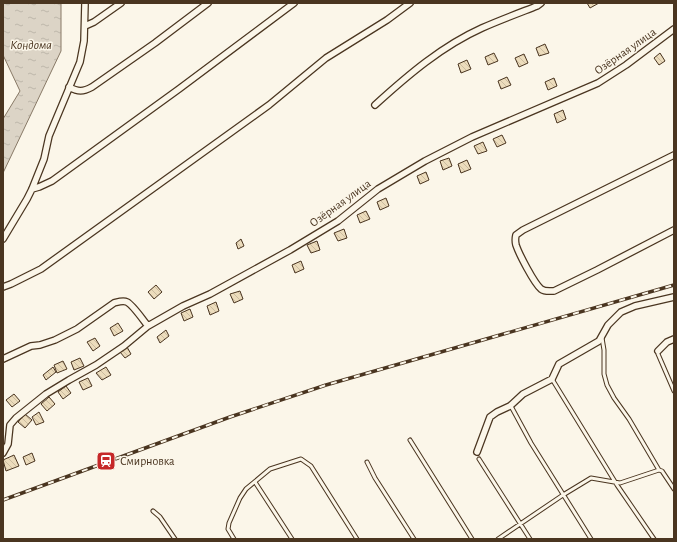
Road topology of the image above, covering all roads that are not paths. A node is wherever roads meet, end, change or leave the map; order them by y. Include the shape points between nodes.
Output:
1 (85, 3) edge
2 (121, 3) edge
3 (208, 3) edge
4 (294, 3) edge
5 (410, 3) edge
6 (541, 3) edge
7 (85, 26) junction
8 (674, 29) edge
9 (69, 87) junction
10 (375, 105) dead end
11 (674, 155) edge
12 (32, 189) junction
13 (674, 230) edge
14 (3, 239) edge
15 (3, 287) edge
16 (674, 297) edge
17 (148, 326) junction
18 (602, 336) junction
19 (674, 339) edge
20 (658, 353) joint
21 (3, 359) edge
22 (552, 378) junction
23 (674, 391) edge
24 (512, 408) dead end
25 (410, 440) dead end
26 (477, 452) dead end
27 (3, 453) edge
28 (479, 459) dead end
29 (366, 462) dead end
30 (659, 470) junction
31 (255, 482) junction
32 (615, 482) junction
33 (674, 489) edge
34 (563, 495) junction
35 (153, 511) dead end
36 (520, 524) junction
37 (175, 539) edge
38 (234, 539) edge
39 (292, 539) edge
40 (357, 539) edge
41 (414, 539) edge
42 (472, 539) edge
43 (498, 539) edge
44 (530, 539) edge
45 (591, 539) edge
46 (654, 539) edge

1 - 7 street
2 - 7 street
3 - 9 street via 92,87 85,91
4 - 12 street via 52,181
5 - 15 street via 326,58 269,105 48,264
6 - 10 street via 458,41 421,64
7 - 9 street via 80,62
8 - 17 street, Озёрная улица via 598,83 472,137 425,161 378,189 338,221 290,250
9 - 12 street via 49,136 44,159
11 - 13 street via 519,232 516,235 516,243 541,289 554,291
12 - 14 street
16 - 18 street via 621,312 608,325
17 - 21 street via 130,304 120,301 55,340 31,346
17 - 27 street, Озёрная улица via 124,346 46,394 16,418 10,425 8,444
18 - 22 street via 599,341 559,364
18 - 30 lane via 604,374 608,385
19 - 20 street
20 - 23 lane
22 - 26 street via 490,417
22 - 32 lane
24 - 34 lane
25 - 42 lane
28 - 36 lane
29 - 41 lane
30 - 32 lane via 620,483
30 - 33 lane via 662,470
31 - 38 lane via 240,498 229,523 228,529
31 - 39 lane
31 - 40 lane via 270,470 304,460 311,466
32 - 34 lane via 591,478
32 - 46 lane
34 - 36 lane
34 - 45 lane
35 - 37 lane
36 - 43 lane
36 - 44 lane

